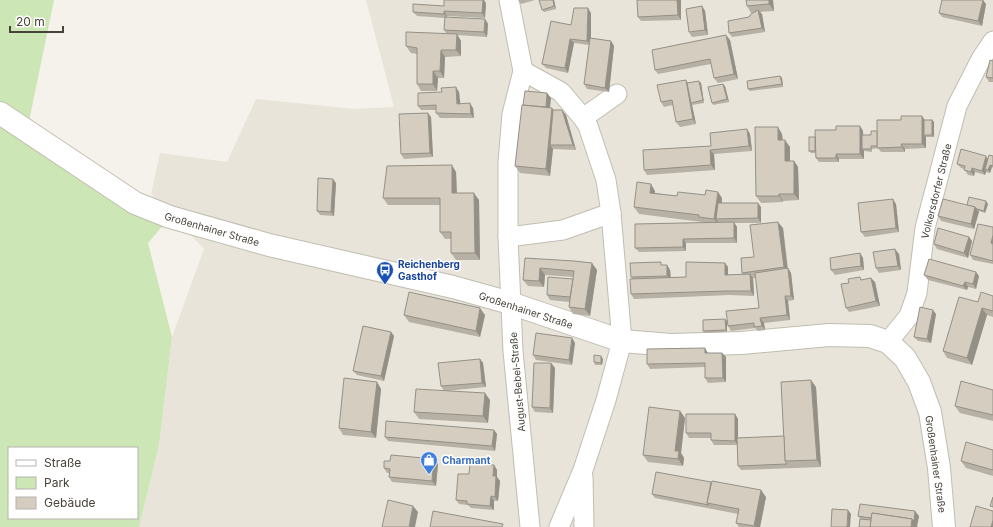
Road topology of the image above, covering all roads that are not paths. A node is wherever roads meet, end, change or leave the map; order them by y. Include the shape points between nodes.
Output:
1 (509, 0) edge
2 (993, 41) edge
3 (524, 71) junction
4 (617, 94) dead end
5 (0, 113) edge
6 (583, 118) junction
7 (611, 213) junction
8 (508, 237) junction
9 (510, 303) junction
10 (622, 341) junction
11 (888, 342) junction
12 (583, 470) junction
13 (530, 527) edge
14 (558, 527) edge
15 (584, 527) edge
16 (944, 527) edge

1 - 3 street, August-Bebel-Straße
2 - 11 street, Volkersdorfer Straße via 957,106 925,228 917,293 909,316
3 - 6 street via 561,92
3 - 8 street, August-Bebel-Straße via 512,114 508,162
4 - 6 street
5 - 9 street, Großenhainer Straße via 135,203 170,218
6 - 7 street via 606,180
7 - 8 street via 564,230
7 - 10 street
8 - 9 street, August-Bebel-Straße
9 - 10 street, Großenhainer Straße
9 - 13 street, August-Bebel-Straße
10 - 11 street, Großenhainer Straße via 671,345 741,343 829,335 870,336
10 - 12 street
11 - 16 street, Großenhainer Straße via 905,358 920,382 930,412 939,468
12 - 14 street
12 - 15 street

